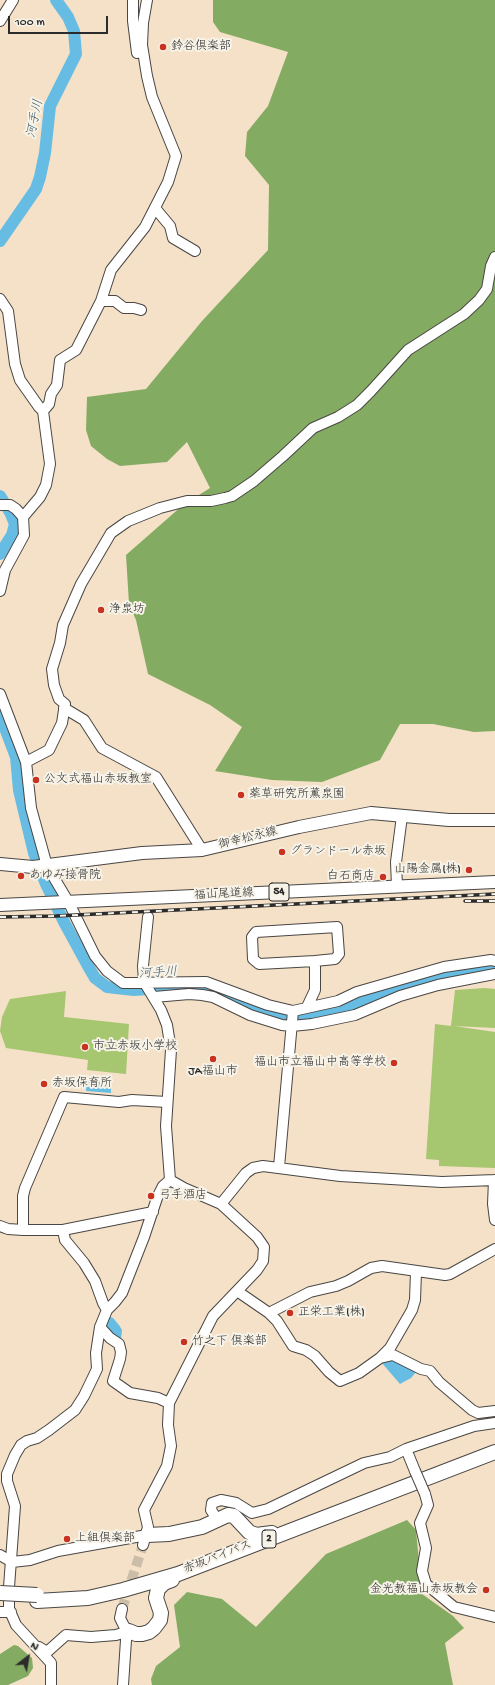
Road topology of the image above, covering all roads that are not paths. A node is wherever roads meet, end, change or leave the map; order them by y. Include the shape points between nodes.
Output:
1 (13, 0) edge
2 (133, 0) edge
3 (147, 0) edge
4 (0, 21) edge
5 (147, 76) junction
6 (155, 208) junction
7 (195, 251) dead end
8 (495, 258) edge
9 (0, 299) edge
10 (101, 301) junction
11 (141, 310) dead end
12 (43, 411) junction
13 (3, 505) edge
14 (23, 517) junction
15 (0, 591) edge
16 (0, 694) edge
17 (64, 708) junction
18 (26, 762) junction
19 (402, 816) junction
20 (495, 820) edge
21 (202, 850) junction
22 (0, 864) edge
23 (42, 866) junction
24 (495, 882) edge
25 (398, 886) junction
26 (66, 903) junction
27 (0, 905) edge
28 (148, 917) dead end
29 (315, 961) junction
30 (495, 961) edge
31 (495, 974) edge
32 (145, 984) junction
33 (153, 995) junction
34 (307, 1007) junction
35 (293, 1012) junction
36 (292, 1025) junction
37 (167, 1102) junction
38 (279, 1167) junction
39 (170, 1180) junction
40 (495, 1180) edge
41 (221, 1204) junction
42 (153, 1212) junction
43 (495, 1220) edge
44 (0, 1226) edge
45 (23, 1230) junction
46 (63, 1230) junction
47 (495, 1250) edge
48 (416, 1272) junction
49 (237, 1291) junction
50 (107, 1310) junction
51 (269, 1313) junction
52 (100, 1327) junction
53 (380, 1358) junction
54 (169, 1403) junction
55 (495, 1411) edge
56 (495, 1423) edge
57 (495, 1448) edge
58 (406, 1449) junction
59 (495, 1452) edge
60 (216, 1519) junction
61 (238, 1519) junction
62 (276, 1533) junction
63 (145, 1540) junction
64 (250, 1547) junction
65 (0, 1555) edge
66 (12, 1562) junction
67 (178, 1569) junction
68 (123, 1590) junction
69 (0, 1593) edge
70 (37, 1598) junction
71 (156, 1598) junction
72 (0, 1599) edge
73 (122, 1609) tunnel mouth
74 (0, 1612) edge
75 (11, 1612) junction
76 (495, 1617) edge
77 (129, 1631) junction
78 (35, 1645) junction
79 (51, 1685) edge
80 (123, 1685) edge

1 - 4 street
2 - 5 street via 137,55 141,69
3 - 5 street via 142,45
5 - 6 street via 152,97 176,156 168,182
6 - 7 street via 170,226 173,238
6 - 10 street via 145,227 111,270
8 - 17 street via 487,289 474,305 408,350 357,404 338,417 313,428 254,481 232,496 211,501 187,501 160,508 128,521 111,533 81,584 63,625 52,669 54,685 59,699 65,704
9 - 12 street via 8,311 15,364 20,380
10 - 11 street via 115,301 124,308
10 - 12 street via 76,350 60,360 57,386
12 - 14 street via 50,464 46,485 40,497
13 - 14 street via 16,509
14 - 15 street via 24,535 5,570
16 - 18 street
17 - 18 street via 62,723 50,750
17 - 21 street via 84,720 102,748 156,778
18 - 23 street via 31,808
19 - 20 main road, 御幸松永線
19 - 21 main road, 御幸松永線 via 372,813 354,816
19 - 25 street via 396,862
21 - 23 main road, 御幸松永線 via 142,853
22 - 23 main road, 御幸松永線
23 - 26 street
24 - 25 main road, 福山尾道線 / 54
25 - 26 main road, 福山尾道線 / 54
26 - 27 main road, 福山尾道線 / 54
26 - 32 street via 95,956 107,971 123,983
28 - 32 street via 143,966
29 - 29 street via 259,964 253,959 252,937 256,932 338,927 339,954 335,959
29 - 34 street via 315,990
30 - 34 street via 444,967 357,992 338,1001
31 - 36 street via 438,985 400,996 354,1015 312,1024
32 - 33 street
32 - 35 street via 206,982
33 - 36 street via 189,994 213,997 250,1015 282,1025
33 - 37 street via 167,1026 171,1050
34 - 35 street
35 - 36 street
36 - 38 street
37 - 39 street
37 - 45 street via 118,1102 64,1097 25,1188
38 - 40 street via 340,1176 442,1182
38 - 41 street via 253,1168
39 - 41 street
39 - 42 street via 163,1186
40 - 43 street
41 - 49 street via 257,1237 264,1247 263,1261
42 - 46 street
42 - 50 street via 122,1293
44 - 45 street
45 - 46 street
46 - 50 street via 65,1240 95,1281
47 - 48 street via 450,1274
48 - 51 street via 382,1266 372,1268 336,1286 310,1292
48 - 53 street via 412,1310 390,1348
49 - 51 street
49 - 54 street via 213,1316
50 - 52 street
51 - 53 street via 293,1346 315,1356 340,1381 359,1373
52 - 54 street via 118,1344 121,1352 113,1382 130,1393 158,1398
52 - 66 street via 96,1353 97,1369 84,1396 75,1410 37,1438 21,1445 7,1474 15,1506
53 - 55 street via 393,1356 430,1371 472,1410 478,1413
54 - 63 street via 168,1425 171,1446 167,1466 144,1510 148,1527
56 - 58 street via 474,1426
57 - 62 highway, 赤坂バイパス / 2
58 - 60 street via 390,1457 364,1463 268,1509 252,1513 236,1503 222,1500 212,1503 210,1510
58 - 76 street, bridge via 428,1505 420,1523 426,1548 422,1571 426,1584 454,1608
59 - 64 highway, 赤坂バイパス / 2
60 - 61 highway via 228,1515
60 - 63 highway via 202,1527
61 - 62 highway via 249,1532 256,1535
61 - 67 highway via 241,1538 237,1543
62 - 67 highway, 赤坂バイパス / 2
63 - 66 street via 58,1551 30,1560
64 - 68 highway, 赤坂バイパス / 2 via 178,1574
64 - 71 highway via 164,1583 158,1589
65 - 66 street
66 - 75 street via 9,1587
67 - 70 highway, 赤坂バイパス / 2 via 106,1589
68 - 70 highway, 赤坂バイパス / 2 via 88,1598
68 - 71 highway via 145,1590
69 - 70 highway, 赤坂バイパス / 2, bridge
70 - 72 highway, 赤坂バイパス / 2
71 - 77 highway via 161,1613 158,1624 149,1632 142,1634
73 - 77 street via 120,1618
74 - 75 street
75 - 78 street via 16,1625
77 - 78 street via 91,1637 66,1635 47,1652
77 - 80 street
78 - 79 street via 51,1663

